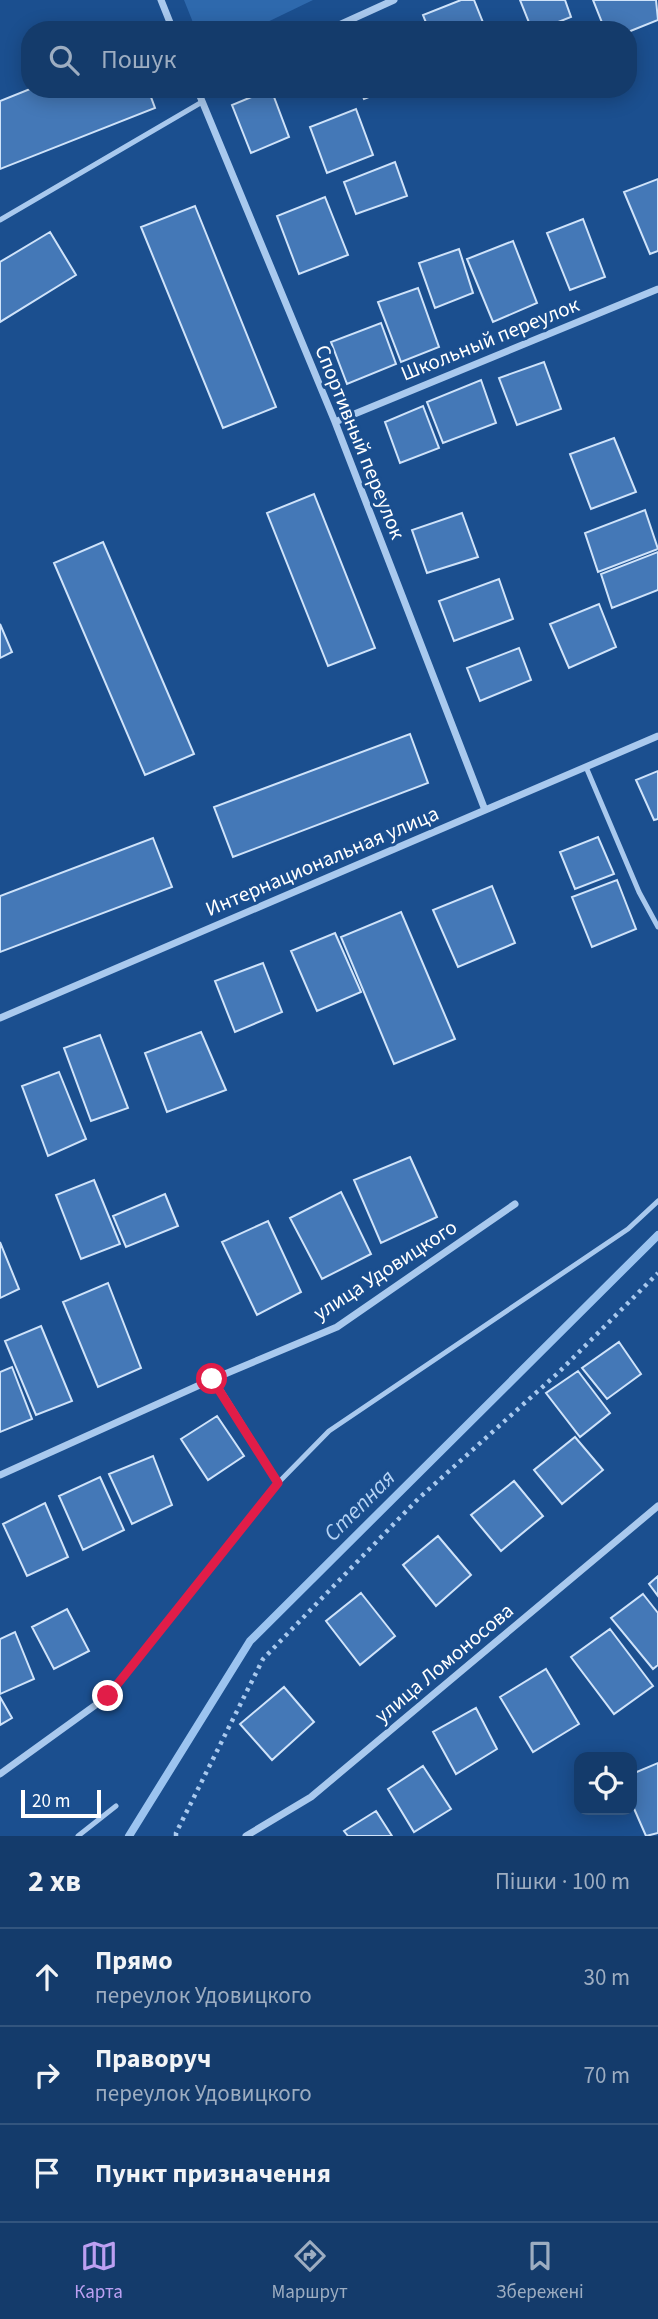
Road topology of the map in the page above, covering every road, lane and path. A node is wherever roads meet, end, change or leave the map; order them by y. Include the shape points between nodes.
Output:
1 (160, 0) edge
2 (394, 0) edge
3 (169, 21) edge
4 (348, 21) edge
5 (200, 98) edge
6 (202, 102) junction
7 (0, 220) edge
8 (658, 289) edge
9 (334, 422) junction
10 (658, 736) edge
11 (586, 767) junction
12 (485, 810) junction
13 (658, 927) edge
14 (0, 1018) edge
15 (658, 1201) edge
16 (515, 1204) dead end
17 (658, 1273) edge
18 (212, 1379) junction
19 (0, 1475) edge
20 (278, 1483) junction
21 (658, 1506) edge
22 (0, 1774) edge
23 (116, 1806) dead end
24 (78, 1836) edge
25 (176, 1836) edge
26 (246, 1836) edge

1 - 3 street
2 - 4 street
5 - 6 street, Спортивный переулок
6 - 7 lane
6 - 9 street, Спортивный переулок
8 - 9 street, Школьный переулок
9 - 12 street, Спортивный переулок
10 - 11 street, Интернациональная улица
11 - 12 street, Интернациональная улица
11 - 13 lane
12 - 14 street, Интернациональная улица
15 - 20 lane via 628,1229 329,1431
16 - 18 street, улица Удовицкого via 337,1327
17 - 25 path via 558,1373 418,1499 262,1659
18 - 19 street, улица Удовицкого
18 - 20 street
20 - 22 street via 108,1696
21 - 26 street, улица Ломоносова via 311,1797
23 - 24 lane

